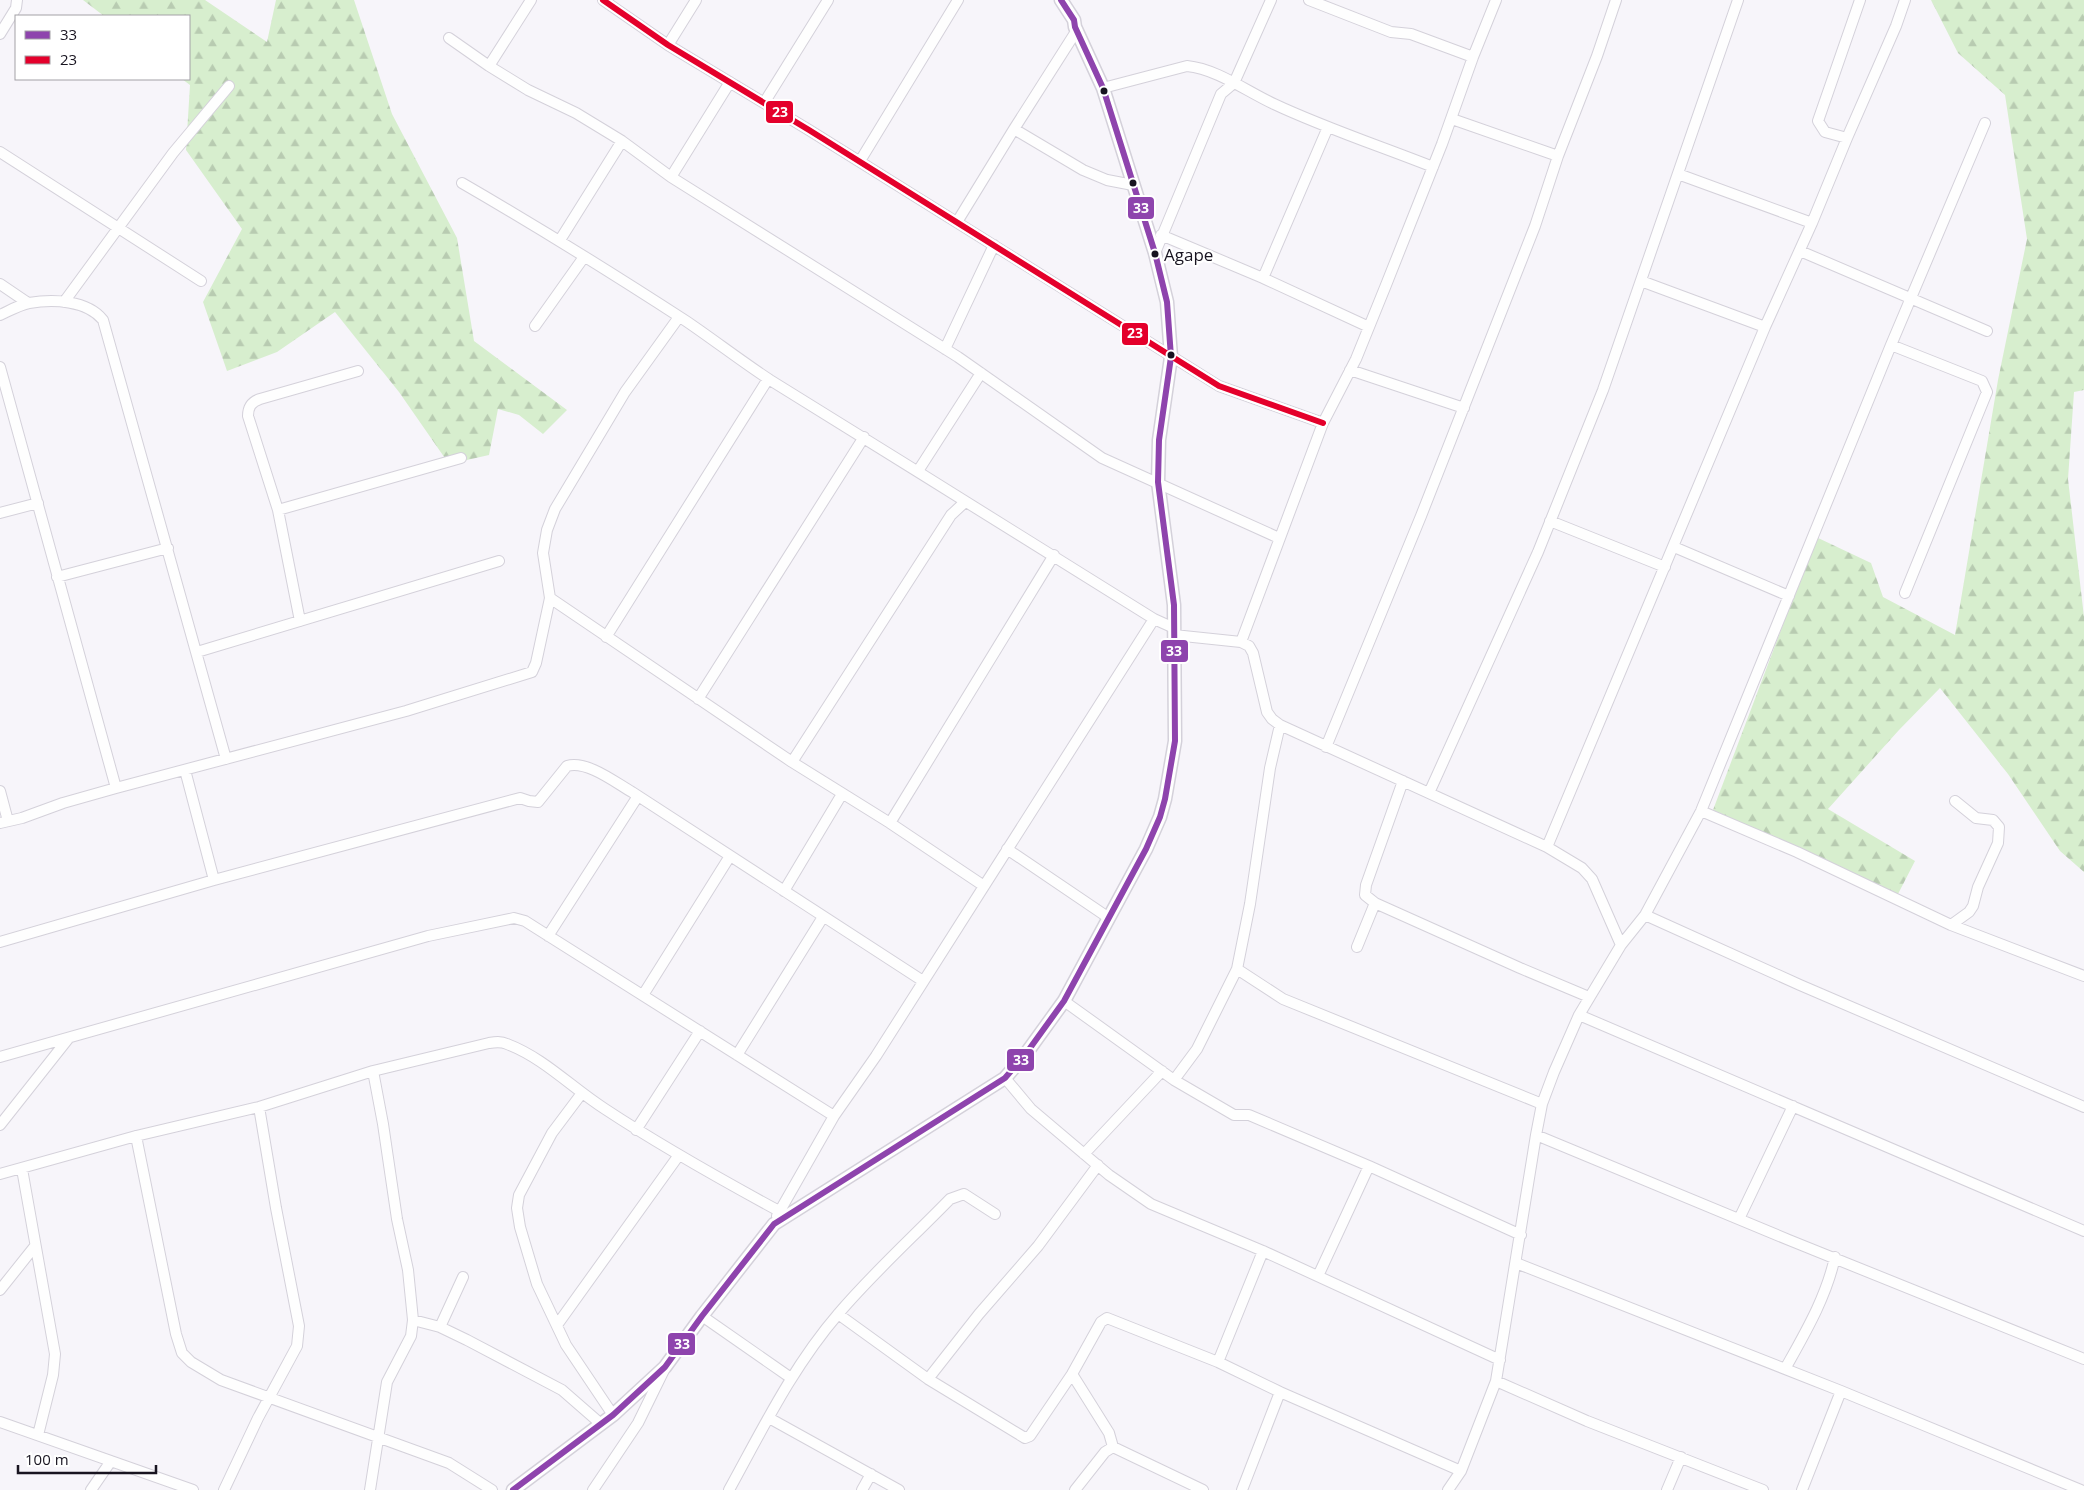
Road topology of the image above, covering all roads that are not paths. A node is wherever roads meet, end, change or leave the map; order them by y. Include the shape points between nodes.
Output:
1 (17, 0) edge
2 (531, 0) edge
3 (603, 0) edge
4 (696, 0) edge
5 (828, 0) edge
6 (958, 0) edge
7 (1060, 0) edge
8 (1271, 0) edge
9 (1309, 0) edge
10 (1496, 0) edge
11 (1616, 0) edge
12 (1738, 0) edge
13 (1860, 0) edge
14 (1905, 0) edge
15 (1077, 30) junction
16 (0, 34) edge
17 (449, 38) dead end
18 (668, 45) junction
19 (1473, 57) junction
20 (488, 66) junction
21 (730, 82) junction
22 (1234, 83) junction
23 (229, 86) dead end
24 (1103, 88) junction
25 (764, 103) junction
26 (1452, 119) junction
27 (1985, 123) dead end
28 (1328, 126) junction
29 (1014, 128) junction
30 (1847, 138) junction
31 (622, 141) junction
32 (0, 152) edge
33 (1558, 156) junction
34 (860, 161) junction
35 (1433, 166) junction
36 (1678, 174) junction
37 (671, 177) junction
38 (462, 183) dead end
39 (1133, 185) junction
40 (957, 222) junction
41 (1812, 224) junction
42 (118, 227) junction
43 (1161, 235) junction
44 (560, 240) junction
45 (994, 245) junction
46 (1800, 251) junction
47 (1155, 254) junction
48 (584, 257) junction
49 (1263, 278) junction
50 (201, 281) dead end
51 (1641, 281) junction
52 (0, 284) edge
53 (1912, 299) junction
54 (64, 302) junction
55 (28, 303) junction
56 (0, 316) edge
57 (679, 317) junction
58 (535, 326) dead end
59 (1369, 327) junction
60 (1765, 327) junction
61 (1987, 331) dead end
62 (1891, 345) junction
63 (945, 349) junction
64 (1171, 356) junction
65 (0, 367) edge
66 (1350, 370) junction
67 (358, 371) dead end
68 (981, 373) junction
69 (768, 378) junction
70 (1464, 408) junction
71 (1323, 423) junction
72 (864, 437) junction
73 (461, 458) dead end
74 (918, 471) junction
75 (1158, 482) junction
76 (952, 493) junction
77 (965, 502) junction
78 (38, 503) junction
79 (278, 510) junction
80 (0, 513) edge
81 (951, 515) junction
82 (1550, 521) junction
83 (1279, 538) junction
84 (1674, 547) junction
85 (168, 548) junction
86 (1054, 555) junction
87 (499, 562) dead end
88 (1665, 567) junction
89 (57, 577) junction
90 (1905, 593) dead end
91 (1788, 596) junction
92 (550, 598) junction
93 (1154, 619) junction
94 (300, 621) junction
95 (1174, 632) junction
96 (606, 637) junction
97 (1241, 642) junction
98 (197, 652) junction
99 (698, 699) junction
100 (1280, 725) junction
101 (1326, 747) junction
102 (226, 759) junction
103 (792, 762) junction
104 (185, 770) junction
105 (1403, 781) junction
106 (116, 788) junction
107 (0, 791) edge
108 (1429, 793) junction
109 (842, 794) junction
110 (638, 796) junction
111 (1954, 801) dead end
112 (1701, 811) junction
113 (4, 822) edge
114 (890, 823) junction
115 (1547, 846) junction
116 (1007, 849) junction
117 (730, 856) junction
118 (214, 880) junction
119 (984, 886) junction
120 (784, 891) junction
121 (1375, 903) junction
122 (1645, 915) junction
123 (823, 917) junction
124 (1109, 918) junction
125 (1951, 925) junction
126 (548, 936) junction
127 (0, 942) edge
128 (1621, 946) junction
129 (1357, 947) dead end
130 (1237, 969) junction
131 (2084, 976) edge
132 (923, 981) junction
133 (643, 995) junction
134 (1589, 997) junction
135 (1064, 1001) junction
136 (1579, 1015) junction
137 (700, 1031) junction
138 (68, 1038) junction
139 (737, 1055) junction
140 (0, 1057) edge
141 (374, 1071) junction
142 (1162, 1071) junction
143 (1005, 1078) junction
144 (1174, 1080) junction
145 (582, 1093) junction
146 (1542, 1104) junction
147 (1793, 1106) junction
148 (258, 1107) junction
149 (2084, 1107) edge
150 (834, 1116) junction
151 (0, 1125) edge
152 (636, 1130) junction
153 (1536, 1135) junction
154 (136, 1136) junction
155 (1084, 1154) junction
156 (679, 1155) junction
157 (1098, 1165) junction
158 (1369, 1166) junction
159 (22, 1169) junction
160 (0, 1174) edge
161 (779, 1212) junction
162 (995, 1214) dead end
163 (1739, 1219) junction
164 (774, 1224) junction
165 (2084, 1231) edge
166 (1521, 1234) junction
167 (35, 1246) junction
168 (1263, 1251) junction
169 (1835, 1258) junction
170 (1516, 1263) junction
171 (1318, 1276) junction
172 (463, 1277) dead end
173 (0, 1290) edge
174 (838, 1314) junction
175 (702, 1316) junction
176 (413, 1320) junction
177 (557, 1325) junction
178 (440, 1327) junction
179 (2084, 1359) edge
180 (1500, 1360) junction
181 (1218, 1362) junction
182 (665, 1367) junction
183 (1786, 1369) junction
184 (1072, 1374) junction
185 (791, 1378) junction
186 (928, 1379) junction
187 (1496, 1380) junction
188 (1841, 1391) junction
189 (1280, 1392) junction
190 (269, 1397) junction
191 (613, 1415) junction
192 (769, 1418) junction
193 (0, 1422) edge
194 (601, 1424) junction
195 (38, 1435) junction
196 (379, 1437) junction
197 (1113, 1447) junction
198 (1680, 1458) junction
199 (111, 1461) junction
200 (1461, 1471) junction
201 (871, 1474) junction
202 (1453, 1489) edge
203 (91, 1490) edge
204 (193, 1490) edge
205 (224, 1490) edge
206 (370, 1490) edge
207 (492, 1490) edge
208 (513, 1490) edge
209 (593, 1490) edge
210 (728, 1490) edge
211 (862, 1490) edge
212 (899, 1490) edge
213 (1075, 1490) edge
214 (1204, 1490) edge
215 (1242, 1490) edge
216 (1667, 1490) edge
217 (1763, 1490) edge
218 (1802, 1490) edge
219 (2081, 1490) edge

1 - 16 street via 16,8
2 - 20 street
3 - 18 street
4 - 18 street
5 - 25 street
6 - 34 street
7 - 15 street
8 - 22 street
9 - 19 street via 1391,32 1411,34
10 - 19 street
11 - 33 street
12 - 36 street
13 - 30 street via 1818,121 1825,132
14 - 30 street
15 - 24 street
15 - 29 street
17 - 20 street
18 - 21 street
19 - 26 street
20 - 31 street
21 - 25 street
21 - 37 street
22 - 24 street via 1186,66
22 - 28 street
22 - 43 street via 1221,94
23 - 42 street via 173,153
24 - 39 street
25 - 34 street
26 - 33 street
26 - 35 street
27 - 53 street
28 - 35 street
28 - 49 street
29 - 39 street via 1083,170 1107,180
29 - 40 street
30 - 41 street
31 - 37 street
31 - 44 street
32 - 42 street
33 - 70 street via 1535,226
34 - 40 street
35 - 59 street
36 - 41 street
36 - 51 street
37 - 63 street
38 - 44 street
39 - 47 street
40 - 45 street
41 - 46 street
42 - 50 street
42 - 54 street
43 - 47 street
43 - 49 street
44 - 48 street
45 - 63 street
45 - 64 street
46 - 53 street
46 - 60 street
47 - 64 street via 1167,302
48 - 57 street
48 - 58 street
49 - 59 street
51 - 60 street
51 - 82 street via 1603,390
52 - 55 street
53 - 61 street
53 - 62 street
54 - 55 street
54 - 85 street via 87,307 103,320
55 - 56 street
57 - 69 street
57 - 92 street via 625,392 555,509 543,552
59 - 66 street
60 - 84 street
62 - 90 street via 1982,381 1987,392
62 - 91 street
63 - 68 street
64 - 71 street via 1219,386
64 - 75 street
65 - 78 street
66 - 70 street
66 - 71 street
67 - 79 street via 260,399 250,405 248,416
68 - 74 street
68 - 75 street via 1102,458
69 - 72 street
69 - 96 street
70 - 101 street
71 - 83 street
72 - 74 street
72 - 99 street
73 - 79 street
74 - 76 street
75 - 83 street
75 - 95 street via 1173,587
76 - 77 street
76 - 81 street
77 - 81 street
77 - 86 street
78 - 80 street
78 - 89 street
79 - 94 street
81 - 103 street
82 - 88 street
82 - 108 street
83 - 97 street
84 - 88 street
84 - 91 street
85 - 89 street
85 - 98 street
86 - 93 street
86 - 114 street
87 - 94 street
88 - 115 street
89 - 106 street
91 - 112 street
92 - 96 street
92 - 102 street via 532,672 406,711
93 - 95 street
93 - 116 street
94 - 98 street
95 - 97 street
95 - 124 street via 1175,741 1165,799 1146,849
96 - 99 street
97 - 100 street via 1249,646 1252,653 1267,712
98 - 102 street
99 - 103 street
100 - 101 street
100 - 130 street
101 - 105 street
102 - 104 street
103 - 109 street
104 - 106 street
104 - 118 street
105 - 108 street
105 - 121 street via 1364,891
106 - 113 street
107 - 113 street
108 - 115 street
109 - 114 street
109 - 120 street
110 - 117 street
110 - 118 street via 595,770 572,764 538,802 520,798
110 - 126 street
111 - 125 street via 1976,818 1993,820 1999,827 1998,843 1973,906
112 - 122 street
112 - 125 street via 1797,852
114 - 119 street
115 - 128 street via 1582,868 1592,879
116 - 119 street
116 - 124 street
117 - 120 street
117 - 133 street
118 - 127 street
119 - 132 street
120 - 123 street
121 - 129 street
121 - 134 street
122 - 128 street
122 - 149 street
123 - 132 street
123 - 139 street
124 - 135 street
125 - 131 street
126 - 133 street
126 - 138 street via 514,918 428,936
128 - 134 street
130 - 144 street via 1197,1049
130 - 146 street via 1283,999
132 - 150 street
133 - 137 street
134 - 136 street
135 - 142 street
135 - 143 street
136 - 146 street
136 - 147 street
137 - 139 street
137 - 152 street
138 - 140 street
138 - 151 street
139 - 150 street
141 - 145 street via 499,1041 550,1068
141 - 148 street
141 - 176 street via 408,1270
142 - 144 street
142 - 155 street
143 - 155 street via 1031,1109
143 - 164 street
144 - 158 street via 1234,1115 1249,1115
145 - 152 street
145 - 177 street via 552,1133 519,1195 517,1208 537,1284
146 - 153 street
147 - 163 street
147 - 165 street
148 - 154 street
148 - 190 street via 299,1326 297,1346
150 - 161 street
152 - 156 street
153 - 163 street
153 - 166 street
154 - 159 street
154 - 190 street via 182,1353 221,1380
155 - 157 street
156 - 161 street
156 - 177 street
157 - 168 street via 1151,1204
157 - 186 street via 1038,1246
158 - 166 street
158 - 171 street
159 - 160 street
159 - 167 street
161 - 164 street
162 - 174 street via 964,1194 950,1199
163 - 169 street
164 - 175 street
166 - 170 street
167 - 173 street
167 - 195 street via 55,1354
168 - 171 street
168 - 181 street
169 - 179 street
169 - 183 street via 1820,1303
170 - 180 street
170 - 183 street
171 - 180 street
172 - 178 street
174 - 185 street
174 - 186 street
175 - 182 street
175 - 185 street
176 - 178 street
176 - 196 street via 411,1336 387,1382
177 - 191 street via 566,1345
178 - 194 street via 562,1390
180 - 187 street
181 - 184 street via 1107,1318 1101,1322
181 - 189 street
182 - 191 street
182 - 209 street via 638,1423
183 - 188 street
184 - 186 street via 1030,1436 1025,1438
184 - 197 street via 1109,1433
185 - 192 street
187 - 198 street
187 - 200 street
188 - 218 street
188 - 219 street
189 - 200 street
189 - 215 street
190 - 196 street
190 - 205 street
191 - 194 street
192 - 201 street
192 - 210 street
193 - 195 street
194 - 208 street
195 - 199 street
196 - 206 street
196 - 207 street via 449,1463
197 - 213 street via 1105,1452
197 - 214 street
198 - 216 street
198 - 217 street
199 - 203 street
199 - 204 street
200 - 202 street
201 - 211 street
201 - 212 street

